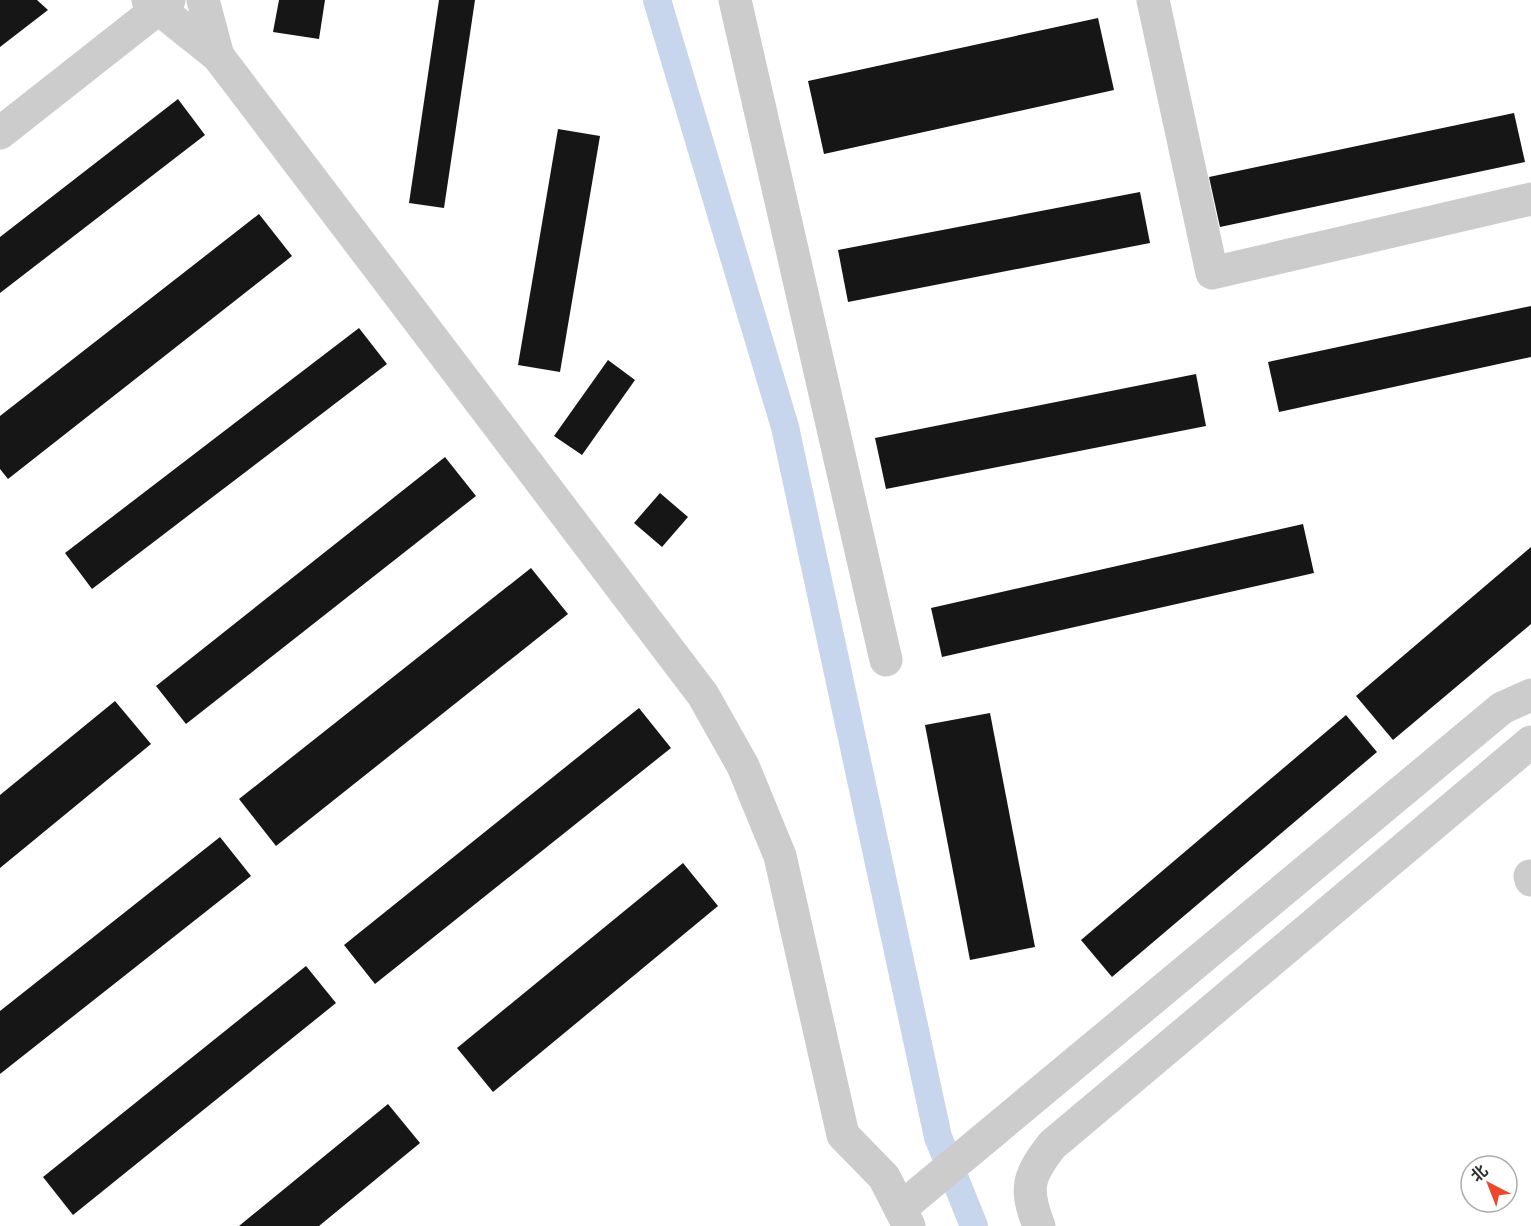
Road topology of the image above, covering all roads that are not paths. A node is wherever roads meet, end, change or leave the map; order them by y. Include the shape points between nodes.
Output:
1 (203, 0) edge
2 (735, 0) edge
3 (1153, 0) edge
4 (159, 3) edge
5 (218, 56) junction
6 (0, 133) edge
7 (1531, 199) edge
8 (886, 660) dead end
9 (1531, 695) edge
10 (1531, 742) edge
11 (905, 1217) edge
12 (1039, 1226) edge

1 - 5 street
2 - 8 street
3 - 7 street via 1212,273
4 - 5 street
4 - 6 street
5 - 11 street via 703,695 743,766 780,856 843,1135 884,1177
9 - 11 street via 1502,708 997,1127
10 - 12 street via 1052,1145 1030,1182 1030,1198

